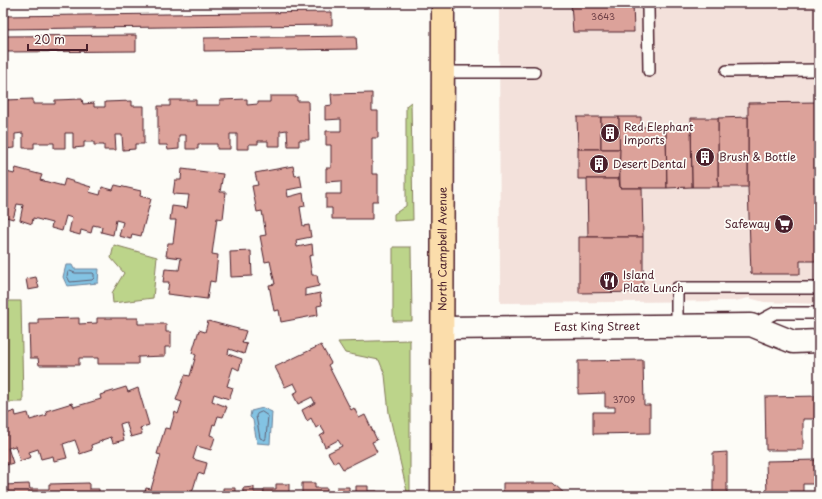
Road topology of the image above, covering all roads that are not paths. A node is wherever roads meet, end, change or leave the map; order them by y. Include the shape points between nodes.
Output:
1 (443, 3) edge
2 (647, 3) edge
3 (819, 70) edge
4 (650, 71) dead end
5 (726, 71) dead end
6 (443, 72) junction
7 (534, 72) dead end
8 (819, 288) edge
9 (819, 313) edge
10 (751, 325) junction
11 (677, 326) junction
12 (442, 328) junction
13 (819, 341) edge
14 (442, 496) edge

1 - 6 main road, North Campbell Avenue
2 - 4 lane
3 - 5 lane
6 - 7 lane
6 - 12 main road, North Campbell Avenue
8 - 11 lane via 677,288
9 - 10 lane via 775,313
10 - 11 street, East King Street
10 - 13 street via 793,342
11 - 12 street, East King Street
12 - 14 main road, North Campbell Avenue

